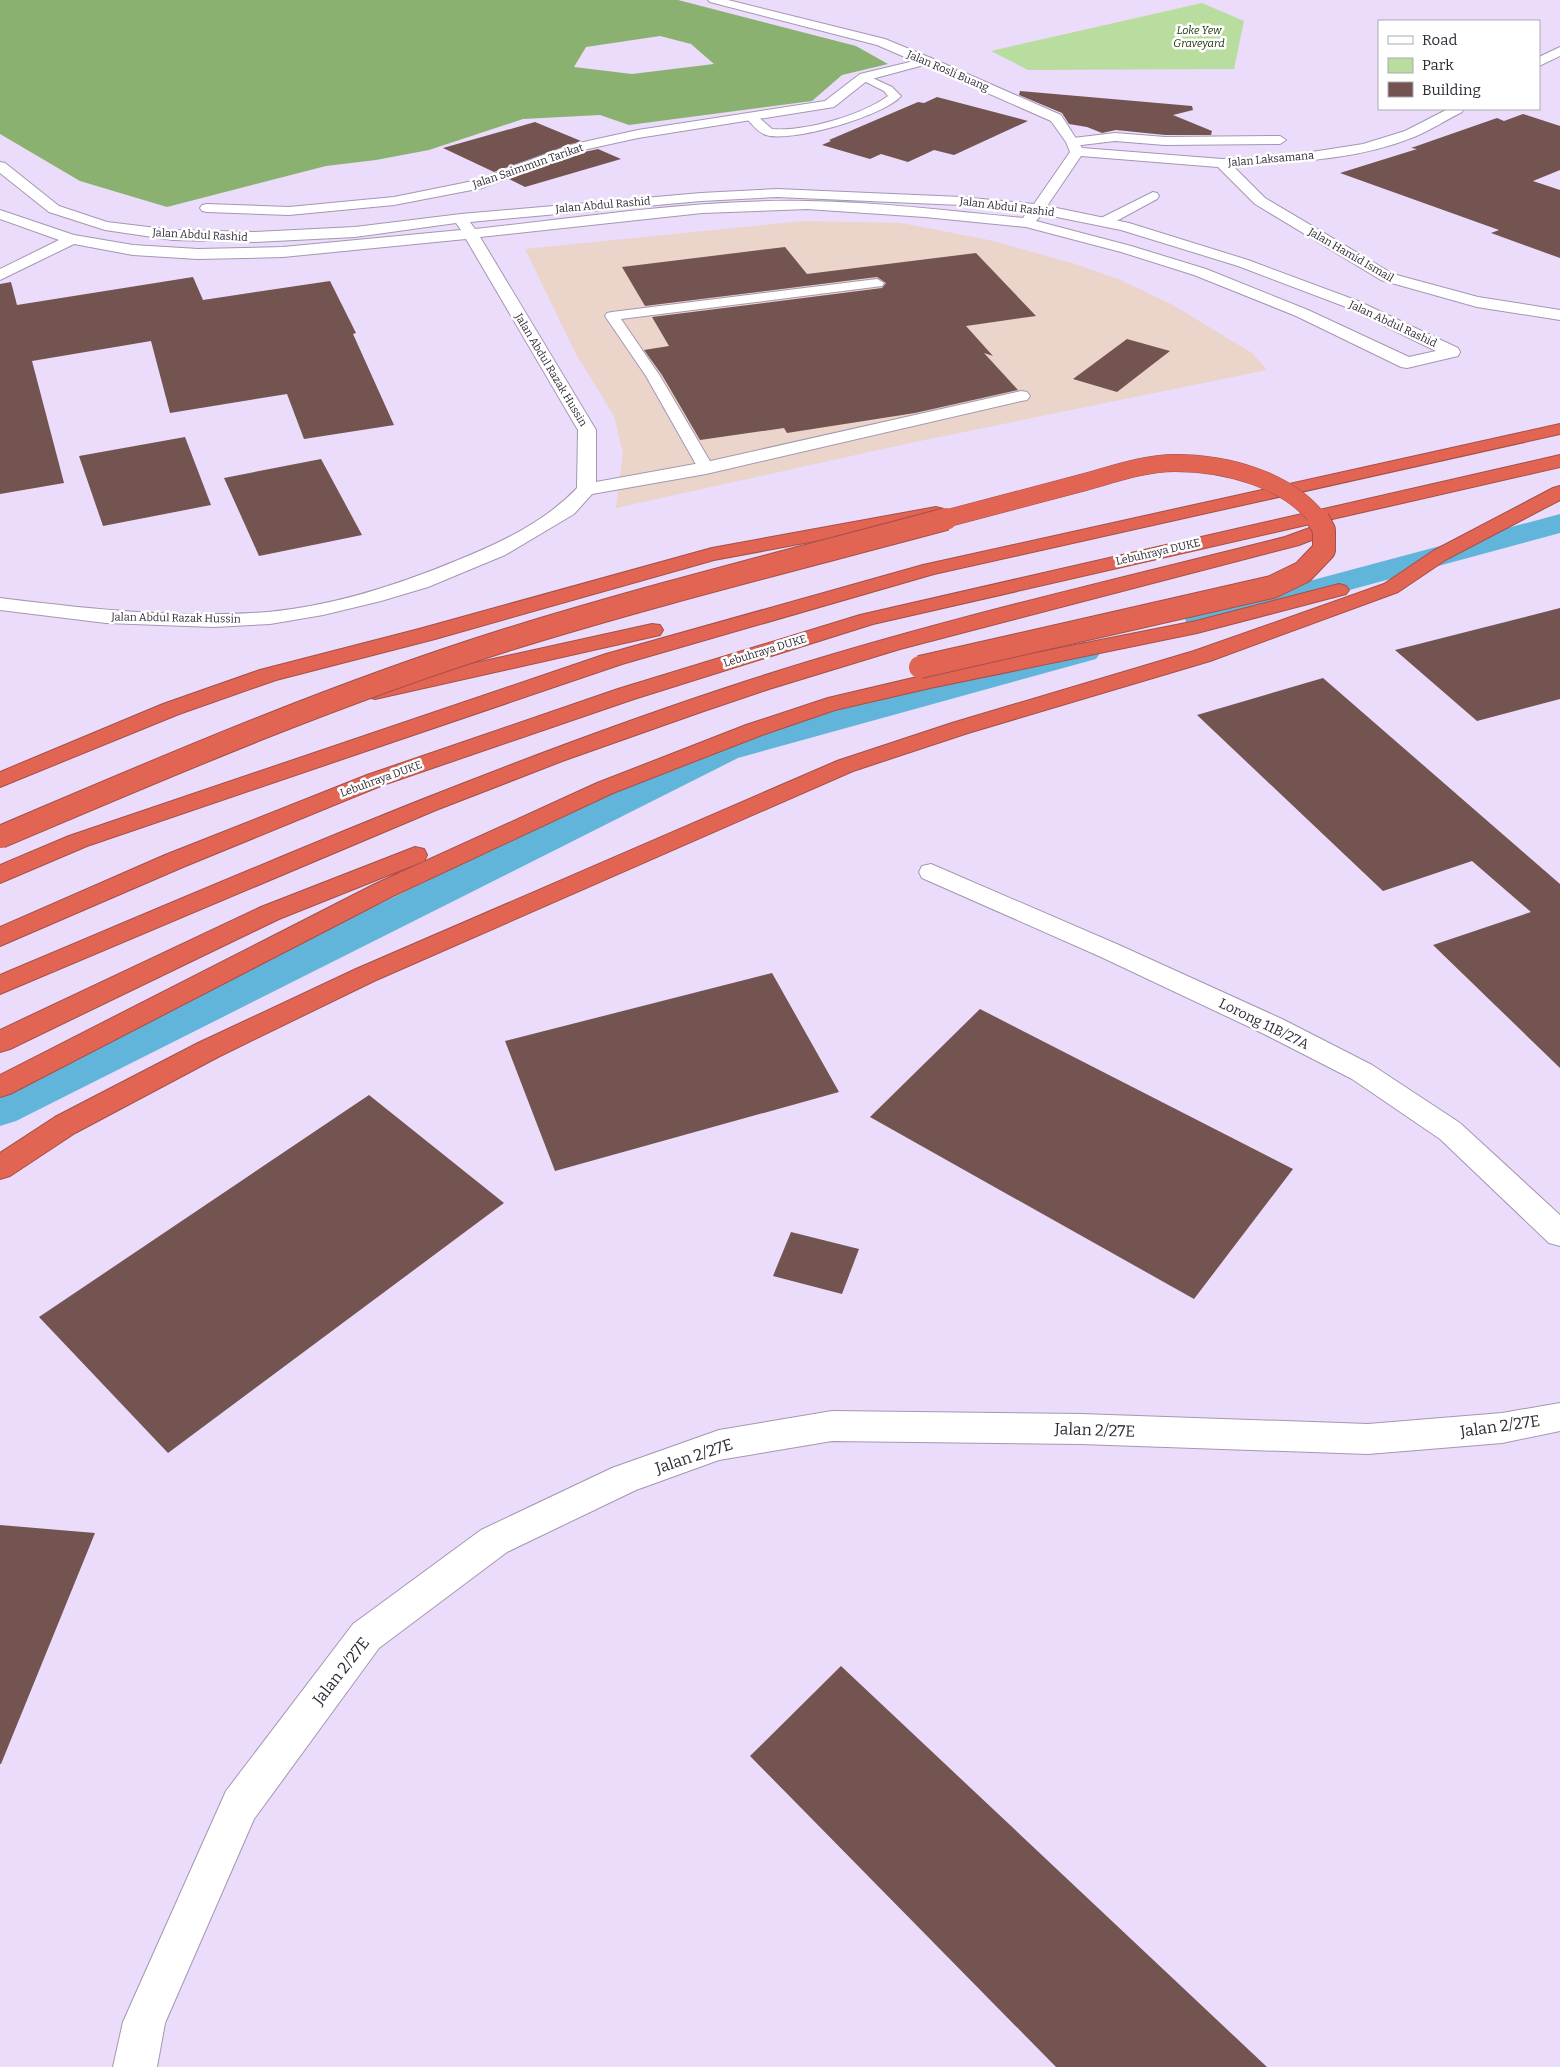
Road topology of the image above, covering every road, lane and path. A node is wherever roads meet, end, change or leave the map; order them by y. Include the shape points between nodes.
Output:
1 (714, 0) edge
2 (1560, 52) edge
3 (927, 61) junction
4 (1540, 62) edge
5 (864, 77) junction
6 (1456, 110) edge
7 (752, 117) junction
8 (1280, 140) dead end
9 (1075, 147) junction
10 (1222, 163) junction
11 (0, 166) edge
12 (1152, 196) dead end
13 (207, 208) dead end
14 (1038, 209) junction
15 (0, 214) edge
16 (1104, 222) junction
17 (1026, 223) junction
18 (466, 226) junction
19 (72, 238) junction
20 (0, 275) edge
21 (877, 282) dead end
22 (1560, 315) edge
23 (1021, 396) dead end
24 (1560, 429) edge
25 (1560, 460) edge
26 (706, 468) junction
27 (1446, 486) junction
28 (586, 489) junction
29 (1560, 492) edge
30 (1038, 494) junction
31 (1440, 554) junction
32 (930, 569) junction
33 (0, 604) edge
34 (0, 780) edge
35 (0, 830) edge
36 (0, 837) edge
37 (415, 855) junction
38 (931, 872) dead end
39 (0, 875) edge
40 (127, 932) junction
41 (0, 937) edge
42 (0, 985) edge
43 (0, 1003) edge
44 (0, 1042) edge
45 (0, 1079) edge
46 (0, 1087) edge
47 (0, 1168) edge
48 (1560, 1234) edge
49 (1560, 1417) edge
50 (136, 2067) edge

1 - 3 street, Jalan Rosli Buang via 881,42
2 - 4 street
3 - 5 street, Jalan Saimmun Tarikat
3 - 9 street, Jalan Rosli Buang via 1056,118
5 - 7 street, Jalan Saimmun Tarikat via 829,104
5 - 7 lane via 896,96 889,102 844,119 795,132 768,132
6 - 10 street, Jalan Laksamana via 1410,134 1365,148 1299,158
7 - 13 street, Jalan Saimmun Tarikat via 638,134 570,149 482,184 394,201 289,211
8 - 9 lane via 1165,141 1115,137
9 - 10 street, Jalan Laksamana
9 - 14 street
10 - 22 street, Jalan Hamid Ismail via 1260,201 1387,277 1477,302
11 - 18 street, Jalan Abdul Rashid via 54,209 105,226 173,236 255,237
12 - 16 lane
14 - 16 street, Jalan Abdul Rashid
14 - 17 street
14 - 18 street, Jalan Abdul Rashid via 961,201 777,193 701,197
15 - 19 street, Jalan Abdul Rashid
16 - 17 street, Jalan Abdul Rashid via 1244,263 1352,304 1452,352 1407,363 1302,313 1200,272
17 - 18 street, Jalan Abdul Rashid via 808,206 702,209
18 - 19 street, Jalan Abdul Rashid via 282,252 198,254 133,250
18 - 28 street, Jalan Abdul Razak Hussin via 587,430
19 - 20 street
21 - 26 lane via 612,316 653,376
23 - 26 street
24 - 32 highway
25 - 27 highway, Lebuhraya DUKE
26 - 28 street
27 - 40 highway via 1292,541 894,644 762,684 488,781
27 - 41 highway, Lebuhraya DUKE via 867,619 626,694 375,780 174,861
28 - 33 street, Jalan Abdul Razak Hussin via 567,510 498,551 421,583 323,609 270,618 214,621 106,617
29 - 31 highway
30 - 34 highway, bridge via 712,554 268,676 171,710
30 - 36 highway, bridge via 500,642 337,698 205,749
30 - 37 highway, bridge via 1118,473 1173,463 1222,466 1263,480 1302,501 1324,525 1324,550 1303,572 1272,588 874,678 767,709 571,784
31 - 46 highway via 1306,600 1197,627 828,704 754,730 606,788 384,890
31 - 47 highway via 1391,588 1309,619 1202,656 844,766 365,975 208,1050 65,1125
32 - 35 highway via 373,692
32 - 39 highway via 576,672 78,840
37 - 44 highway via 270,913
37 - 45 highway via 280,924
38 - 48 street, Lorong 11B/27A via 1272,1026 1362,1072 1450,1130
40 - 42 highway
40 - 43 highway
49 - 50 street, Jalan 2/27E via 1502,1428 1368,1439 1081,1429 832,1426 719,1444 624,1479 494,1541 366,1636 240,1805 144,2022

